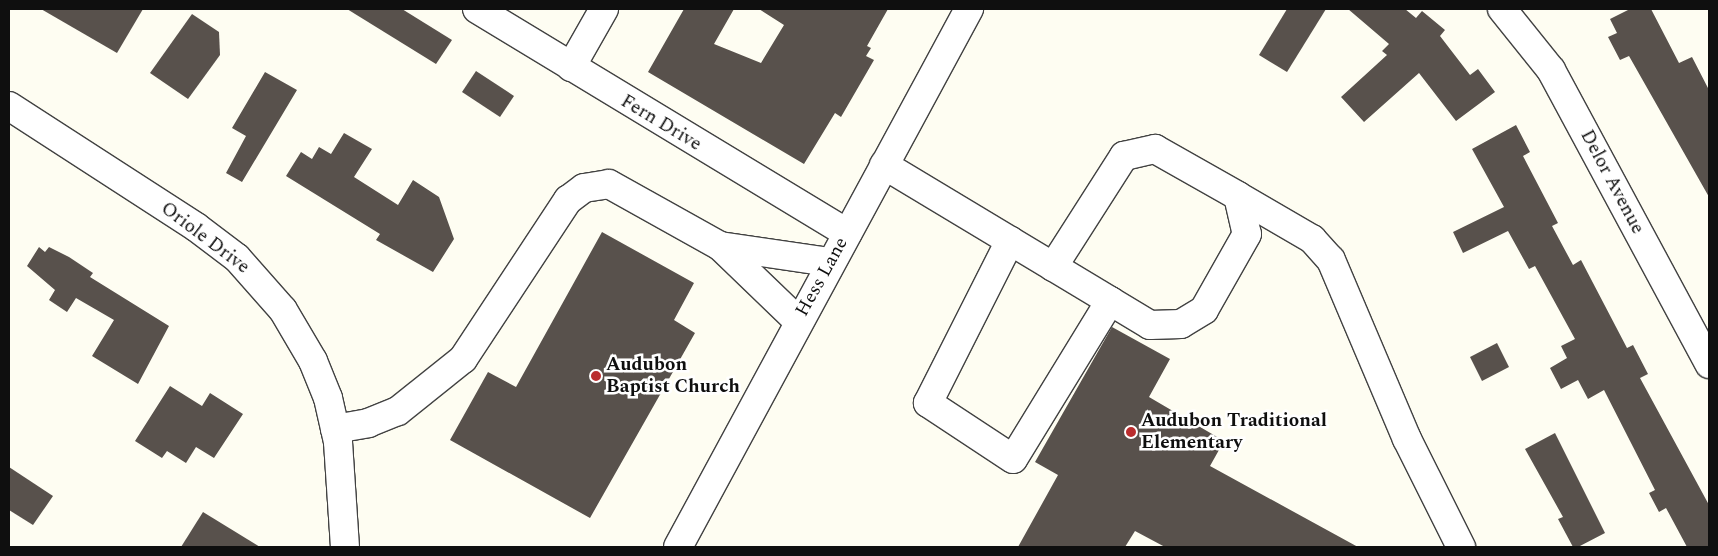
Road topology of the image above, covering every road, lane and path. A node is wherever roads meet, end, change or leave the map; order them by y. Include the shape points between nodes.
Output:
1 (477, 9) edge
2 (604, 9) edge
3 (969, 9) edge
4 (1502, 9) edge
5 (571, 67) junction
6 (9, 106) edge
7 (884, 165) junction
8 (1238, 196) junction
9 (847, 233) junction
10 (1010, 242) junction
11 (720, 246) junction
12 (830, 262) junction
13 (1053, 267) junction
14 (1110, 301) junction
15 (798, 321) junction
16 (1709, 364) edge
17 (335, 428) junction
18 (345, 547) edge
19 (678, 547) edge
20 (1461, 547) edge

1 - 5 street, Fern Drive
2 - 5 street
3 - 7 street, Hess Lane
4 - 16 street, Delor Avenue via 1555,78
5 - 9 street, Fern Drive
6 - 17 street, Oriole Drive via 237,258 283,310 313,361
7 - 9 street, Hess Lane
7 - 10 street
8 - 13 street via 1155,148 1124,156
8 - 14 street via 1247,234 1204,310 1181,324 1150,326
8 - 20 street via 1312,239 1331,260 1407,439
9 - 12 street, Hess Lane
10 - 13 street
10 - 14 street via 928,403 1013,459
11 - 12 street
11 - 15 street
11 - 17 street via 609,184 584,188 568,200 463,359 398,411 368,424
12 - 15 street, Hess Lane
13 - 14 street
15 - 19 street, Hess Lane
17 - 18 street, Oriole Drive

